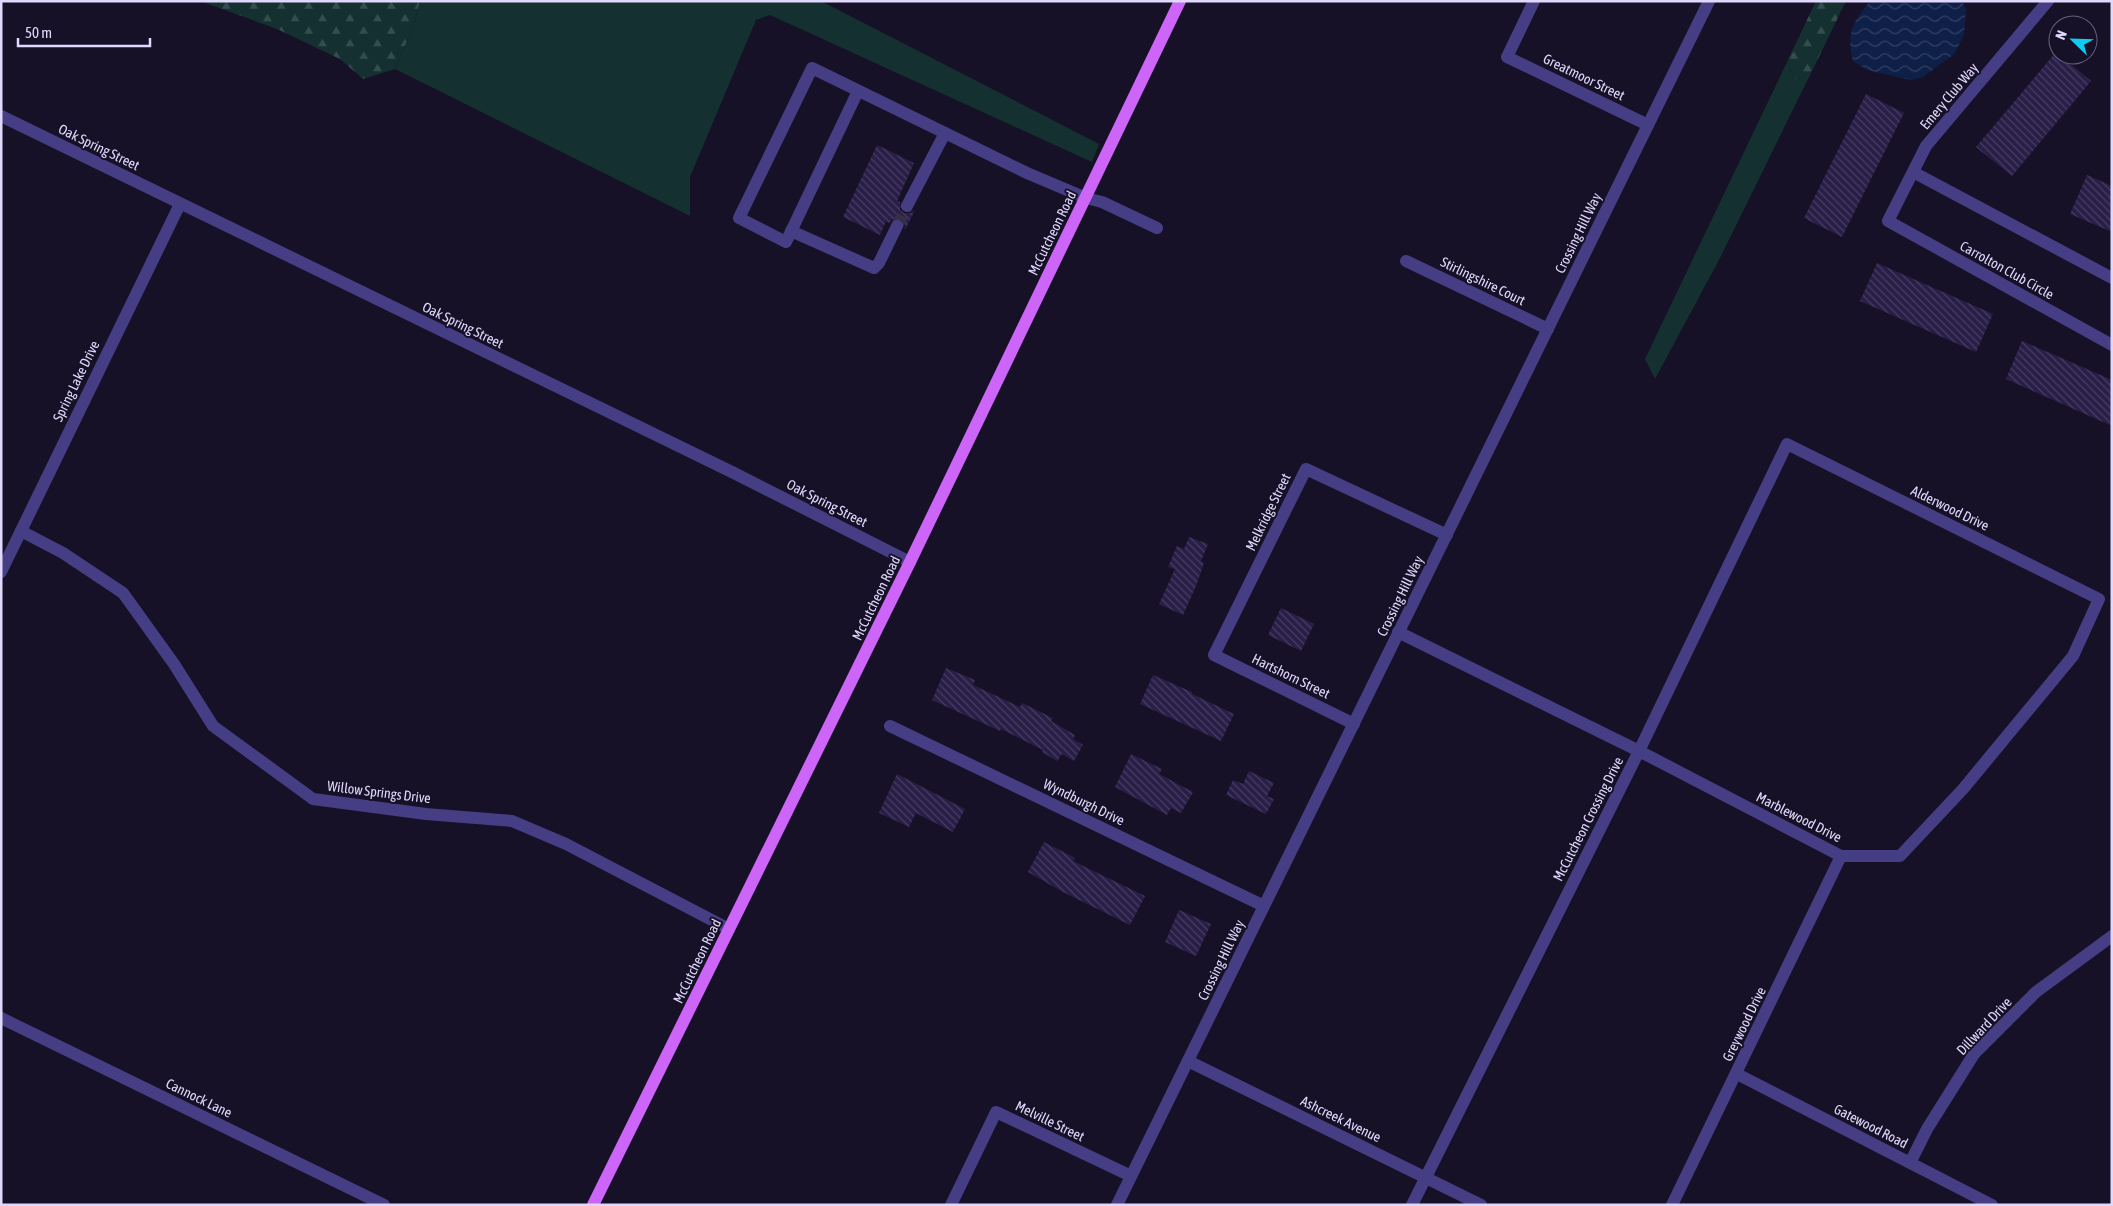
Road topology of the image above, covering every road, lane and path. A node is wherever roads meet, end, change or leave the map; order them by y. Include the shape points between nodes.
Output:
1 (1180, 1) edge
2 (1534, 1) edge
3 (1709, 1) edge
4 (2048, 1) edge
5 (858, 90) junction
6 (1, 116) edge
7 (1648, 125) junction
8 (945, 132) junction
9 (1913, 172) junction
10 (1086, 198) junction
11 (180, 204) junction
12 (908, 206) tunnel mouth
13 (1888, 221) joint
14 (897, 226) tunnel mouth
15 (1156, 228) dead end
16 (791, 230) junction
17 (1406, 261) dead end
18 (2112, 278) edge
19 (1548, 329) junction
20 (2112, 345) edge
21 (1787, 444) joint
22 (21, 531) junction
23 (1447, 535) junction
24 (910, 562) junction
25 (1, 572) edge
26 (2099, 599) joint
27 (1398, 632) junction
28 (1214, 655) joint
29 (1354, 724) junction
30 (890, 726) dead end
31 (1639, 751) junction
32 (1841, 856) junction
33 (1264, 906) junction
34 (729, 929) junction
35 (2112, 936) edge
36 (1, 1018) edge
37 (1188, 1061) junction
38 (1737, 1074) junction
39 (1910, 1163) junction
40 (1131, 1176) junction
41 (1426, 1177) junction
42 (384, 1205) edge
43 (593, 1205) edge
44 (951, 1205) edge
45 (1117, 1205) edge
46 (1412, 1205) edge
47 (1481, 1205) edge
48 (1672, 1205) edge
49 (1992, 1205) edge

1 - 10 main road, McCutcheon Road
2 - 7 street, Greatmoor Street via 1507,56
3 - 7 street, Crossing Hill Way
4 - 9 street, Emery Club Way via 1926,146
5 - 8 street
5 - 16 street
5 - 16 street via 812,68 739,218 786,242
6 - 11 street, Oak Spring Street
7 - 19 street, Crossing Hill Way
8 - 10 street
8 - 12 street
9 - 13 street, Emery Club Way
9 - 18 street
10 - 15 street via 1102,202
10 - 24 main road, McCutcheon Road
11 - 22 street, Spring Lake Drive
11 - 24 street, Oak Spring Street
13 - 20 street, Carrolton Club Circle
14 - 16 street via 874,268
17 - 19 street, Stirlingshire Court
19 - 23 street, Crossing Hill Way
21 - 26 street, Alderwood Drive
21 - 31 street, McCutcheon Crossing Drive
22 - 25 street, Spring Lake Drive
22 - 34 street, Willow Springs Drive via 63,553 123,593 213,726 313,799 426,814 512,820 566,844
23 - 27 street, Crossing Hill Way
23 - 28 street, Melkridge Street via 1306,469
24 - 34 main road, McCutcheon Road
26 - 32 street, Marblewood Drive via 2073,656 1963,788 1900,856
27 - 29 street, Crossing Hill Way
27 - 31 street, Marblewood Drive
28 - 29 street, Hartshorn Street
29 - 33 street, Crossing Hill Way
30 - 33 street, Wyndburgh Drive
31 - 32 street, Marblewood Drive
31 - 41 street, McCutcheon Crossing Drive
32 - 38 street, Greywood Drive
33 - 37 street, Crossing Hill Way
34 - 43 main road, McCutcheon Road
35 - 39 street, Dillward Drive via 2036,992 1974,1054 1927,1129
36 - 42 street, Cannock Lane
37 - 40 street, Crossing Hill Way
37 - 41 street, Ashcreek Avenue
38 - 39 street, Gatewood Road
38 - 48 street, Greywood Drive
39 - 49 street, Gatewood Road
40 - 44 street, Melville Street via 996,1112
40 - 45 street, Crossing Hill Way
41 - 46 street, McCutcheon Crossing Drive
41 - 47 street, Ashcreek Avenue

